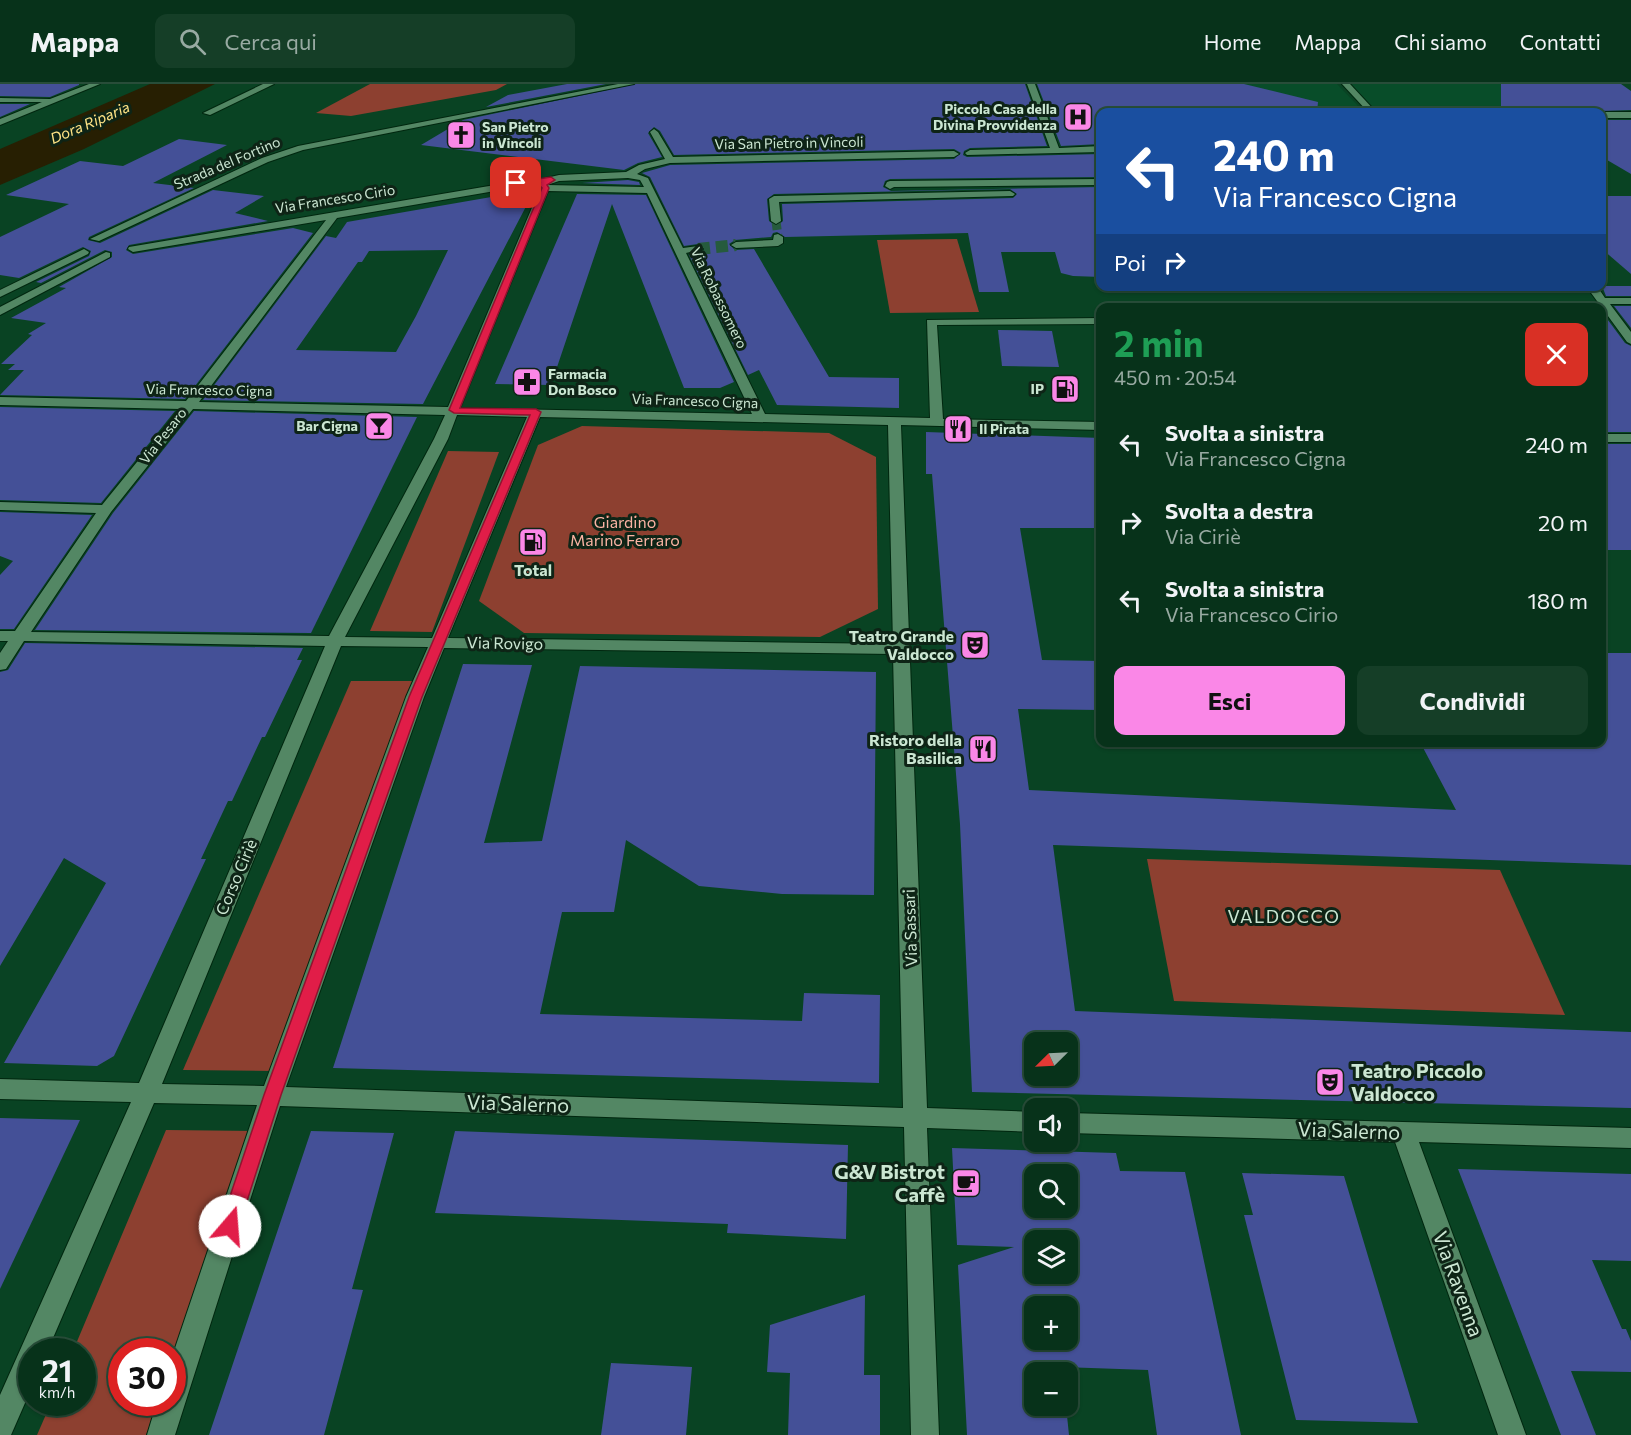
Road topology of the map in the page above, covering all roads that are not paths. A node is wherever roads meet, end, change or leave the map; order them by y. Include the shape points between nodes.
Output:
1 (96, 84) edge
2 (270, 84) edge
3 (630, 84) edge
4 (1031, 84) edge
5 (1346, 84) edge
6 (0, 100) edge
7 (54, 100) junction
8 (1368, 108) edge
9 (207, 113) dead end
10 (1606, 115) edge
11 (1631, 115) edge
12 (0, 122) edge
13 (654, 132) dead end
14 (1096, 148) edge
15 (1056, 151) junction
16 (970, 153) dead end
17 (954, 154) dead end
18 (670, 160) junction
19 (628, 175) junction
20 (1096, 182) edge
21 (548, 184) junction
22 (651, 190) junction
23 (1010, 194) dead end
24 (893, 197) junction
25 (335, 214) junction
26 (136, 219) junction
27 (776, 222) tunnel mouth
28 (136, 237) junction
29 (778, 237) dead end
30 (95, 239) junction
31 (180, 240) junction
32 (736, 245) tunnel mouth
33 (698, 249) tunnel mouth
34 (680, 251) junction
35 (84, 252) junction
36 (120, 252) junction
37 (1595, 291) edge
38 (0, 294) edge
39 (1603, 301) joint
40 (1631, 301) edge
41 (1606, 305) edge
42 (0, 312) edge
43 (1096, 321) edge
44 (1631, 340) edge
45 (0, 400) edge
46 (189, 404) junction
47 (454, 410) junction
48 (536, 412) junction
49 (760, 418) junction
50 (894, 421) junction
51 (938, 422) junction
52 (1096, 426) edge
53 (1606, 438) edge
54 (1631, 438) edge
55 (0, 506) edge
56 (106, 509) junction
57 (0, 636) edge
58 (21, 636) junction
59 (437, 642) junction
60 (334, 643) junction
61 (902, 648) junction
62 (0, 664) edge
63 (0, 1089) edge
64 (146, 1094) junction
65 (272, 1095) junction
66 (916, 1118) junction
67 (1024, 1122) edge
68 (1078, 1122) edge
69 (1403, 1132) junction
70 (1631, 1138) edge
71 (39, 1338) edge
72 (186, 1358) edge
73 (18, 1386) edge
74 (167, 1416) edge
75 (0, 1427) edge
76 (161, 1435) edge
77 (925, 1435) edge
78 (1512, 1435) edge

1 - 7 street
2 - 9 street
3 - 26 street, Strada del Fortino via 301,148 265,160
4 - 15 street
5 - 8 street
6 - 7 street
7 - 12 street
10 - 11 street
13 - 18 street
14 - 15 street
15 - 16 street
17 - 18 street, Via San Pietro in Vincoli
18 - 19 street, Via San Pietro in Vincoli
19 - 21 street, Via San Pietro in Vincoli
19 - 22 street via 643,178
20 - 24 street via 890,184
21 - 22 street
21 - 25 street, Via Francesco Cirio via 495,188
21 - 47 street, Corso Ciriè
22 - 34 street, Via Robassomero
23 - 24 street
24 - 27 street via 774,199
25 - 31 street, Via Francesco Cirio
25 - 46 street, Via Pesaro
26 - 28 street
26 - 30 street, Strada del Fortino
28 - 30 street, Via Francesco Cirio via 113,235
28 - 31 street, Via Francesco Cirio
28 - 36 street via 141,242
29 - 32 street via 778,243
30 - 35 street via 84,245
31 - 36 street, Via Francesco Cirio
33 - 34 street
34 - 49 street, Via Robassomero
35 - 36 street
35 - 38 street
36 - 42 street
37 - 39 street
39 - 40 street
41 - 44 street
43 - 51 street via 931,322
45 - 46 street, Via Francesco Cigna
46 - 47 street, Via Francesco Cigna
46 - 56 street, Via Pesaro
47 - 48 street, Via Francesco Cigna
47 - 60 street, Corso Ciriè
48 - 49 street, Via Francesco Cigna
48 - 59 street
49 - 50 street, Via Francesco Cigna
50 - 51 street, Via Francesco Cigna
50 - 61 street, Via Sassari
51 - 52 street, Via Francesco Cigna
53 - 54 street
55 - 56 street
56 - 58 street, Via Pesaro
57 - 58 street, Via Rovigo
58 - 60 street, Via Rovigo
58 - 62 street, Via Pesaro
59 - 60 street, Via Rovigo
59 - 61 street, Via Rovigo
59 - 65 street
60 - 64 street, Corso Ciriè
61 - 66 street, Via Sassari
63 - 64 street, Via Salerno
64 - 65 street, Via Salerno
64 - 71 street, Corso Ciriè
65 - 66 street, Via Salerno
65 - 72 street
66 - 67 street, Via Salerno
66 - 77 street, Via Sassari
68 - 69 street, Via Salerno
69 - 70 street, Via Salerno
69 - 78 street, Via Ravenna
73 - 75 street, Corso Ciriè
74 - 76 street

